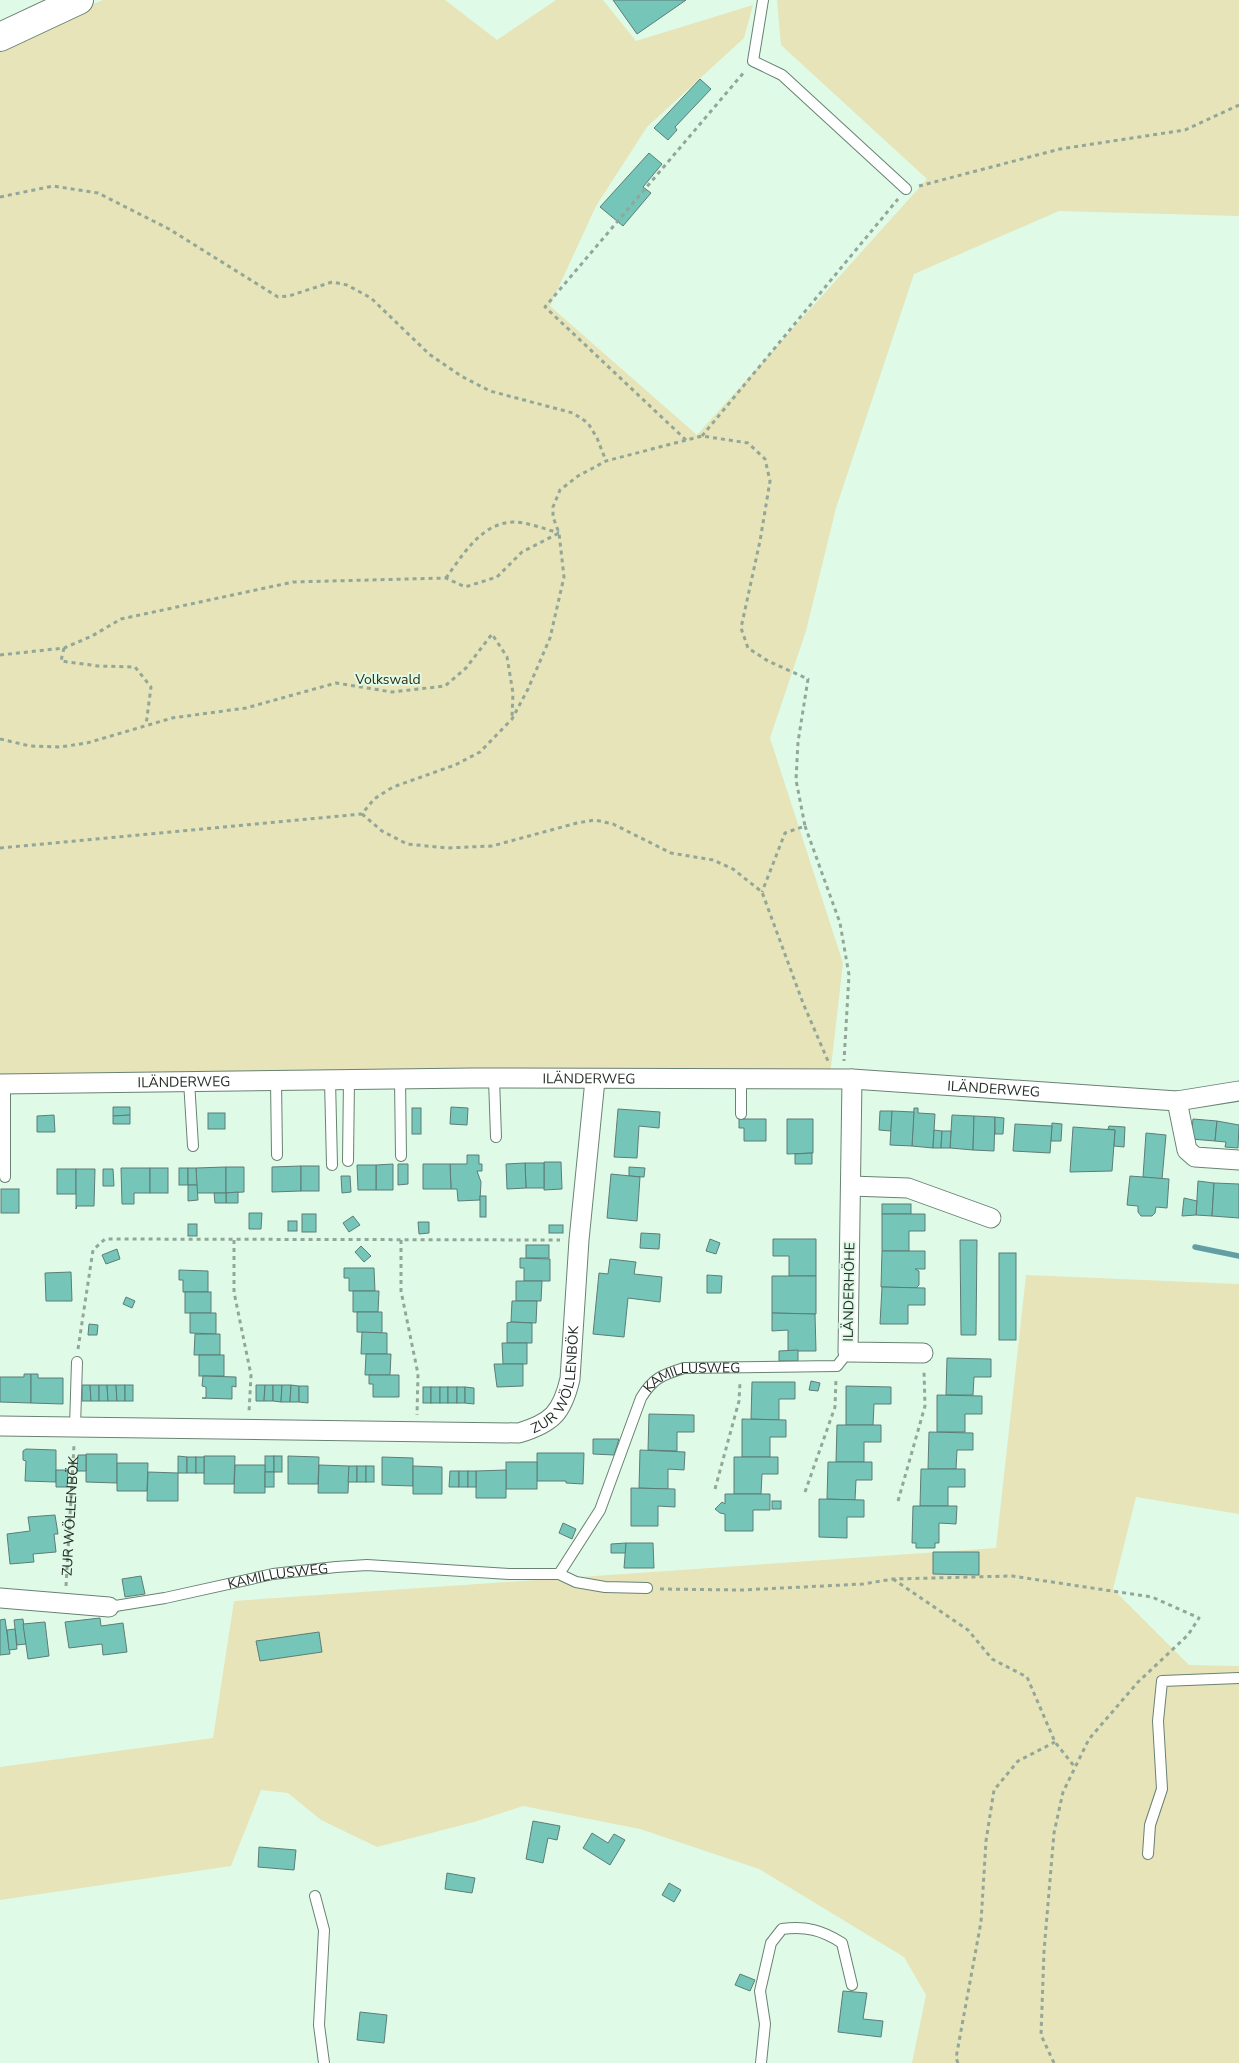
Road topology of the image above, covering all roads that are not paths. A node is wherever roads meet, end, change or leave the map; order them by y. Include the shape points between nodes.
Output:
1 (79, 0) edge
2 (762, 0) edge
3 (0, 37) edge
4 (906, 189) road end
5 (400, 1079) junction
6 (494, 1079) junction
7 (844, 1079) junction
8 (276, 1080) junction
9 (340, 1080) junction
10 (595, 1080) junction
11 (741, 1080) junction
12 (189, 1081) junction
13 (3, 1084) edge
14 (1239, 1091) edge
15 (1177, 1101) junction
16 (741, 1114) dead end
17 (496, 1137) dead end
18 (193, 1146) dead end
19 (277, 1155) dead end
20 (401, 1156) dead end
21 (1239, 1160) edge
22 (348, 1161) dead end
23 (332, 1165) dead end
24 (4, 1177) dead end
25 (851, 1186) junction
26 (991, 1218) dead end
27 (923, 1353) road end
28 (843, 1359) junction
29 (77, 1362) road end
30 (0, 1426) edge
31 (75, 1427) junction
32 (559, 1574) junction
33 (647, 1588) road end
34 (0, 1598) edge
35 (109, 1607) joint
36 (1239, 1678) edge
37 (1148, 1854) dead end
38 (315, 1896) dead end
39 (852, 1985) dead end
40 (324, 2063) edge
41 (762, 2063) edge

1 - 3 main road
2 - 4 lane via 753,61 782,75
5 - 6 street, ILÄNDERWEG
5 - 9 street, ILÄNDERWEG
5 - 20 lane
6 - 10 street, ILÄNDERWEG
6 - 17 lane
7 - 11 street, ILÄNDERWEG
7 - 15 street, ILÄNDERWEG
7 - 25 street, ILÄNDERHÖHE
8 - 9 street, ILÄNDERWEG
8 - 12 street, ILÄNDERWEG
8 - 19 lane
9 - 22 lane
9 - 23 lane
10 - 11 street, ILÄNDERWEG
10 - 31 street, ZUR WÖLLENBÖK via 579,1240 570,1379 556,1413 542,1426 519,1433
11 - 16 lane
12 - 13 street, ILÄNDERWEG
12 - 18 lane
13 - 24 lane
14 - 15 street, ILÄNDERWEG
15 - 21 street via 1187,1150 1195,1157
25 - 26 street via 908,1188
25 - 28 street, ILÄNDERHÖHE
27 - 28 street, ILÄNDERHÖHE
28 - 32 lane, KAMILLUSWEG via 740,1369 684,1368 650,1383 641,1398 600,1510
29 - 31 lane
30 - 31 street, ZUR WÖLLENBÖK
32 - 33 lane, KAMILLUSWEG via 576,1582 605,1587
32 - 35 lane, KAMILLUSWEG via 367,1565 336,1567 231,1582
34 - 35 street, KAMILLUSWEG
36 - 37 lane via 1162,1681 1158,1721 1162,1789 1150,1825
38 - 40 lane via 324,1930 319,2025
39 - 41 lane via 842,1943 825,1932 800,1927 782,1929 771,1943 760,1991 765,2024

